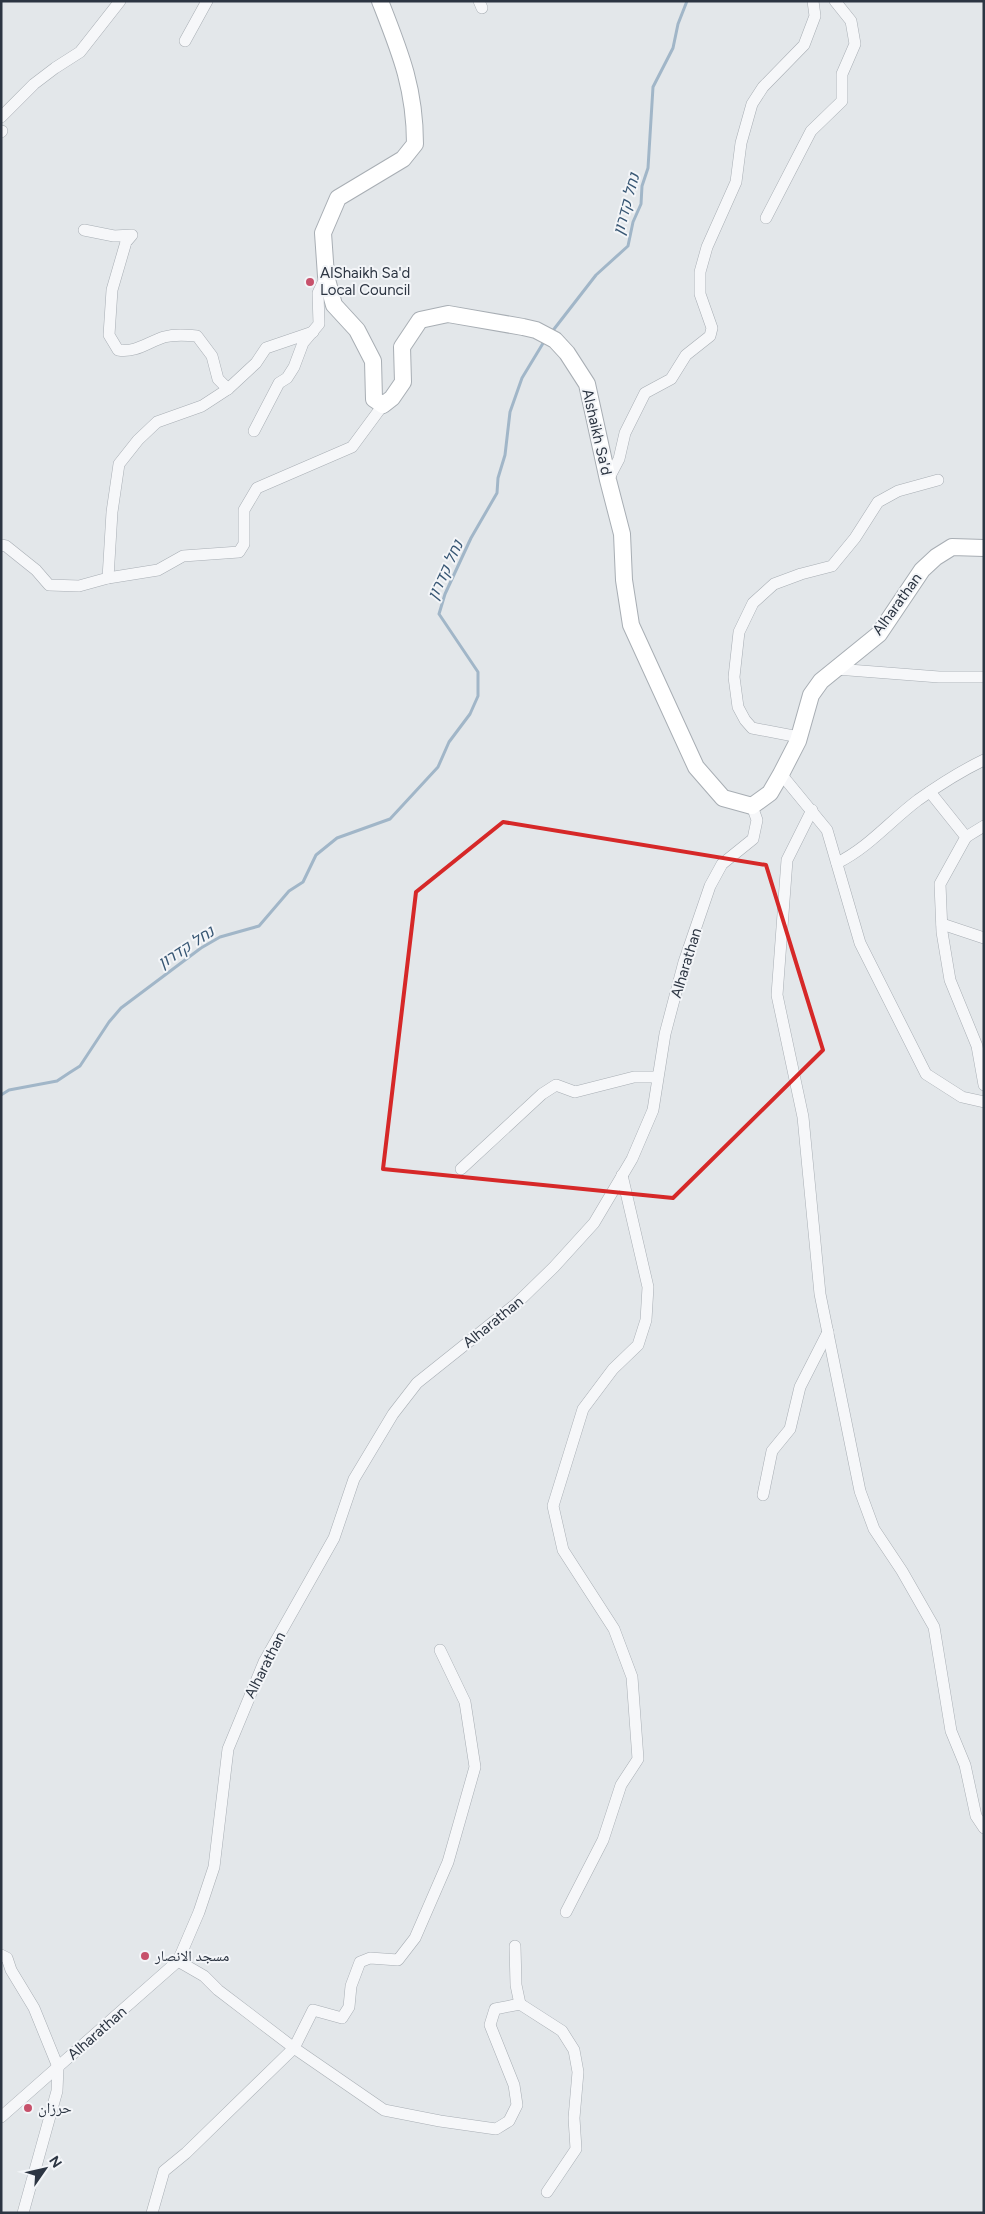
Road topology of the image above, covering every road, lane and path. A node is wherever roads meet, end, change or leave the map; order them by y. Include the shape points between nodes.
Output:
1 (120, 1) edge
2 (207, 1) edge
3 (380, 1) edge
4 (814, 1) edge
5 (835, 1) edge
6 (184, 41) dead end
7 (1, 117) edge
8 (766, 218) dead end
9 (84, 230) dead end
10 (326, 276) junction
11 (313, 332) junction
12 (228, 389) junction
13 (383, 405) junction
14 (254, 431) dead end
15 (608, 480) junction
16 (938, 480) dead end
17 (1, 546) edge
18 (984, 548) edge
19 (108, 578) junction
20 (836, 670) junction
21 (984, 677) edge
22 (799, 737) junction
23 (984, 760) edge
24 (781, 774) junction
25 (930, 792) junction
26 (752, 806) junction
27 (812, 810) junction
28 (984, 826) edge
29 (966, 837) junction
30 (837, 864) junction
31 (942, 924) junction
32 (984, 938) edge
33 (656, 1077) junction
34 (984, 1085) edge
35 (984, 1102) edge
36 (461, 1169) dead end
37 (622, 1175) junction
38 (828, 1332) junction
39 (763, 1495) dead end
40 (440, 1650) dead end
41 (984, 1828) edge
42 (566, 1912) dead end
43 (516, 1946) dead end
44 (1, 1955) edge
45 (178, 1961) junction
46 (520, 2004) junction
47 (294, 2048) junction
48 (58, 2067) junction
49 (1, 2117) edge
50 (547, 2192) dead end
51 (23, 2213) edge
52 (152, 2213) edge

1 - 7 street via 80,52 34,84
2 - 6 street
3 - 10 street via 412,93 415,144 403,159 338,198 323,233
4 - 15 street via 814,16 804,45 763,87 752,104 741,144 736,182 702,264 700,294 712,328 710,336 686,354 671,379 646,393 625,434 619,459
5 - 8 street via 851,21 855,44 842,74 842,101 811,131
9 - 12 street via 114,236 132,235 126,242 112,290 109,335 118,350 129,352 178,334 197,336 212,356 218,379
10 - 11 street via 318,293 319,324
10 - 13 street via 334,305 357,330 374,361 374,399
11 - 12 street via 266,348 256,363
11 - 14 street via 303,343 294,368 279,383
12 - 19 street via 202,406 157,422 119,464 111,520
13 - 15 street, Alshaikh Sa'd via 403,382 402,347 420,320 448,314 536,330 556,340 587,384
13 - 19 street via 352,447 256,488 244,510 244,544 239,552 184,556 158,570
15 - 26 street, Alshaikh Sa'd via 622,534 624,580 631,625 696,767 724,798
16 - 22 street via 898,491 878,502 832,566 774,584 753,603 740,632 734,678 738,707 752,728
17 - 19 street via 6,546 36,570 49,585 78,586
18 - 20 street, Alharathan via 952,547 936,556 922,570 878,634
20 - 21 street
20 - 22 street, Alharathan via 821,681 812,695
22 - 24 street, Alharathan
23 - 25 street
24 - 26 street, Alharathan via 770,793
24 - 27 street
25 - 29 street
25 - 30 street via 854,855
26 - 33 street, Alharathan via 757,820 753,839 722,864 710,886 680,980
27 - 30 street via 827,830
27 - 38 street via 787,860 777,994 803,1116 820,1294
28 - 29 street
29 - 31 street via 940,884
30 - 35 street via 860,943 926,1074 962,1097
31 - 32 street
31 - 34 street via 950,980 977,1046
33 - 36 street via 634,1077 575,1092 556,1085 542,1094
33 - 37 street, Alharathan via 653,1110
37 - 42 street via 648,1287 646,1320 638,1345 613,1369 583,1409 553,1506 563,1550 614,1629 632,1677 638,1759 621,1785 603,1840
37 - 45 street, Alharathan via 594,1223 554,1267 516,1304 417,1383 393,1414 354,1479 334,1538 264,1662 228,1749 214,1867
38 - 39 street via 800,1387 790,1429 772,1451
38 - 41 street via 860,1490 874,1530 934,1627 950,1731 965,1765 976,1816
40 - 47 street via 466,1702 475,1767 448,1862 415,1938 398,1960 370,1958 360,1962 351,1986 349,2007 342,2018 313,2010
43 - 46 street via 516,1985
44 - 48 street via 7,1958 34,2008
45 - 47 street via 204,1976
45 - 48 street, Alharathan
46 - 47 street via 495,2009 490,2025 514,2085 517,2105 509,2121 496,2129 384,2110
46 - 50 street via 562,2031 574,2050 578,2072 574,2118 576,2149
47 - 52 street via 164,2171
48 - 49 street, Alharathan
48 - 51 street via 57,2091

